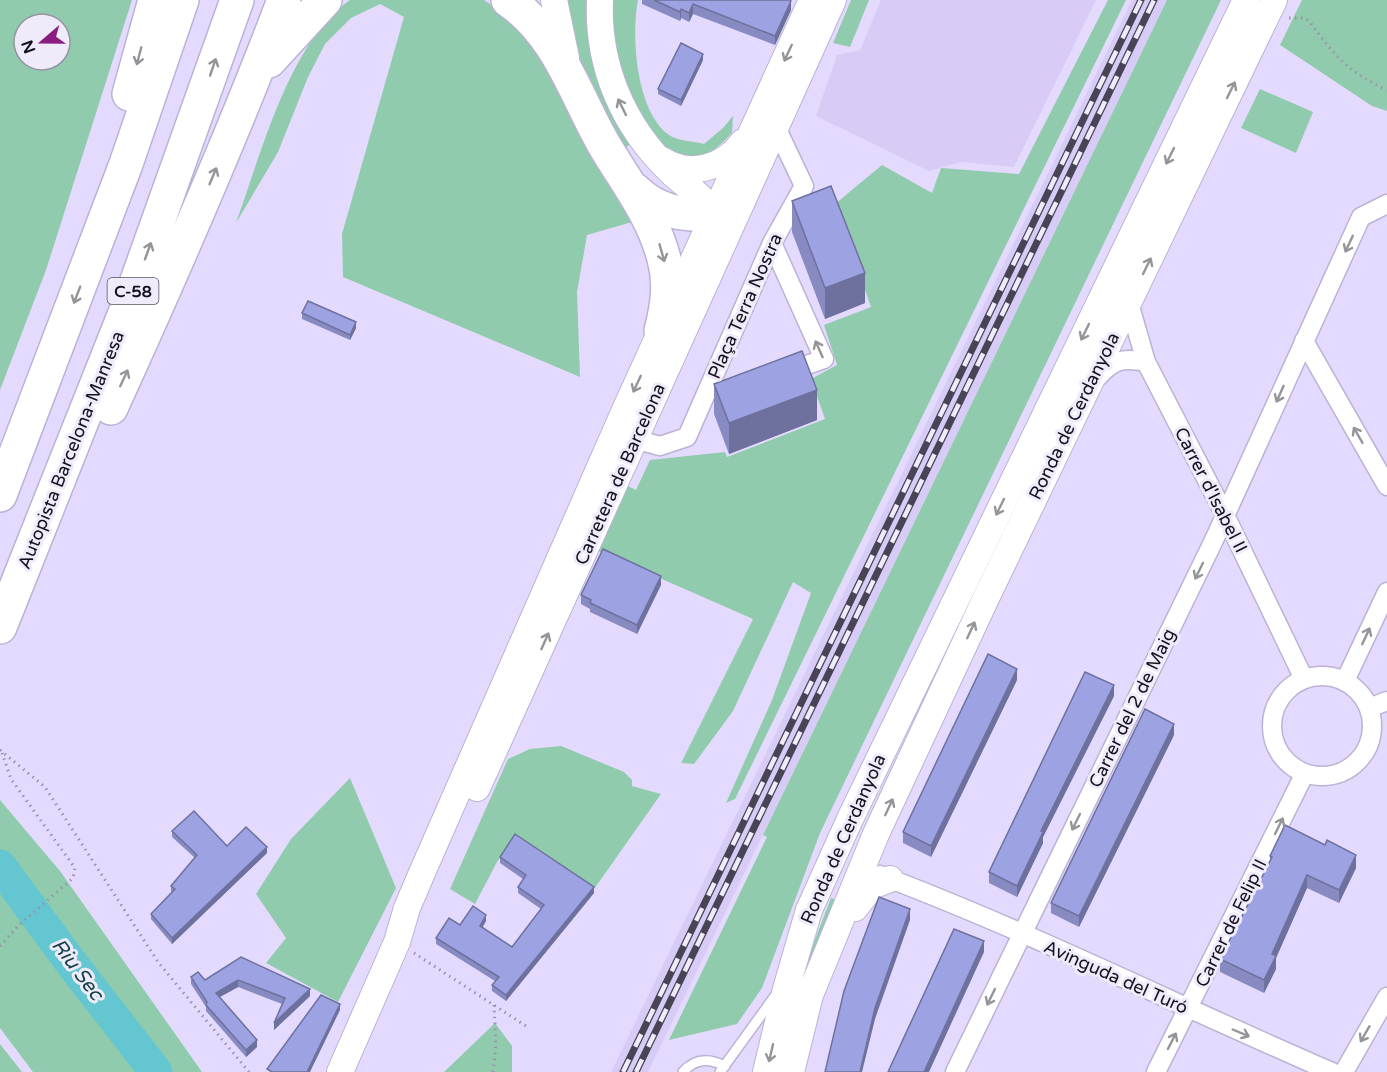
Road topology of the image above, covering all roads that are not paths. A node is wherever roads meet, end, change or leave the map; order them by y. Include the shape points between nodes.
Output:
1 (237, 0) edge
2 (284, 0) edge
3 (325, 0) edge
4 (508, 0) edge
5 (554, 0) edge
6 (600, 0) edge
7 (812, 0) edge
8 (833, 0) edge
9 (1235, 0) edge
10 (1246, 0) edge
11 (160, 2) edge
12 (1282, 9) edge
13 (256, 76) junction
14 (579, 92) junction
15 (790, 93) junction
16 (1196, 104) junction
17 (764, 129) junction
18 (655, 156) junction
19 (628, 182) junction
20 (1387, 204) edge
21 (714, 214) junction
22 (772, 243) junction
23 (1130, 303) junction
24 (695, 304) junction
25 (661, 331) junction
26 (1304, 340) junction
27 (1146, 362) junction
28 (762, 381) edge
29 (1090, 386) junction
30 (722, 396) edge
31 (701, 404) junction
32 (634, 439) junction
33 (1387, 486) edge
34 (0, 495) edge
35 (582, 505) junction
36 (1226, 515) junction
37 (20, 579) junction
38 (1387, 592) edge
39 (0, 627) edge
40 (522, 642) junction
41 (1304, 679) junction
42 (1345, 681) junction
43 (915, 682) junction
44 (1387, 701) edge
45 (1369, 708) junction
46 (512, 713) junction
47 (1379, 736) edge
48 (1305, 773) junction
49 (459, 786) junction
50 (878, 870) junction
51 (1022, 934) junction
52 (397, 942) junction
53 (793, 965) junction
54 (1387, 997) edge
55 (783, 1000) junction
56 (1187, 1010) junction
57 (722, 1069) edge
58 (340, 1072) edge
59 (683, 1072) edge
60 (766, 1072) edge
61 (792, 1072) edge
62 (955, 1072) edge
63 (1156, 1072) edge
64 (1332, 1072) edge
65 (1344, 1072) edge

37 -> 1 highway, Autopista Barcelona-Manresa / C-58 via 129,303
2 - 13 highway
3 - 13 highway
4 - 14 highway via 544,34
5 - 14 main road via 563,46
18 -> 6 main road via 630,122 611,81 602,38
7 -> 17 main road, Carretera de Barcelona
8 - 15 main road, Carretera de Barcelona
9 - 16 main road, Ronda de Cerdanyola via 1202,70
10 - 16 main road, Ronda de Cerdanyola
11 -> 34 highway, C-58 via 100,215 98,240
23 -> 12 main road, Ronda de Cerdanyola
37 -> 13 highway via 81,473 167,286
14 - 19 highway via 601,140
15 - 17 main road, Carretera de Barcelona
15 - 21 main road via 756,141 732,200
16 -> 43 main road, Ronda de Cerdanyola
17 - 18 main road via 731,155 705,168 676,168
17 - 21 main road, Carretera de Barcelona
17 - 22 street, Plaça Terra Nostra via 804,186
17 - 24 main road, Carretera de Barcelona
18 - 21 main road
19 - 21 highway via 652,204 669,211
19 -> 25 highway via 654,227 665,262 668,293
20 -> 26 street, Carrer del 2 de Maig via 1361,218
21 - 24 main road via 717,231 700,274
21 - 25 main road, Carretera de Barcelona
28 -> 22 street via 824,359
22 - 31 street, Plaça Terra Nostra
23 - 27 street, Carrer d'Isabel II
23 - 29 main road, Ronda de Cerdanyola
24 - 32 main road, Carretera de Barcelona
25 -> 35 main road, Carretera de Barcelona
33 -> 26 street
26 -> 36 street, Carrer del 2 de Maig
27 - 29 street via 1131,359 1111,363
27 - 36 street, Carrer d'Isabel II
50 -> 29 main road, Ronda de Cerdanyola via 882,853 876,834
30 - 31 street
31 - 32 street, Plaça Terra Nostra via 687,437 660,446
32 - 35 lane via 618,454 597,492
46 -> 32 main road, Carretera de Barcelona
35 - 40 main road, Carretera de Barcelona
36 - 41 street, Carrer d'Isabel II
36 -> 51 street, Carrer del 2 de Maig
37 - 39 highway, Autopista Barcelona-Manresa / C-58
42 -> 38 street
40 - 46 main road via 520,668 510,693
40 - 49 main road, Carretera de Barcelona
41 - 42 street via 1324,676
41 - 48 street via 1289,687 1278,701 1273,735 1279,751
42 - 45 street
43 - 50 main road, Ronda de Cerdanyola via 911,716 855,837 857,857
43 - 53 main road, Ronda de Cerdanyola via 809,910
44 - 45 street
45 - 47 street
46 - 49 main road via 501,720 471,774
46 - 52 main road, Carretera de Barcelona via 419,914
47 - 48 street via 1347,769 1334,775
56 -> 48 street, Carrer de Felip II
49 - 52 main road, Carretera de Barcelona via 407,908
50 - 51 street, Avinguda del Turó
50 - 55 main road, Ronda de Cerdanyola via 839,874 813,925
50 - 61 main road via 872,886 856,904 830,982 810,995
51 - 56 street, Avinguda del Turó
51 -> 62 street, Carrer del 2 de Maig
52 - 58 main road, Carretera de Barcelona
53 - 55 main road, Ronda de Cerdanyola
53 - 57 lane
54 -> 65 street
55 -> 60 main road, Ronda de Cerdanyola
63 -> 56 street, Carrer de Felip II
56 -> 64 street, Avinguda del Turó
57 - 59 lane via 715,1061 700,1060

